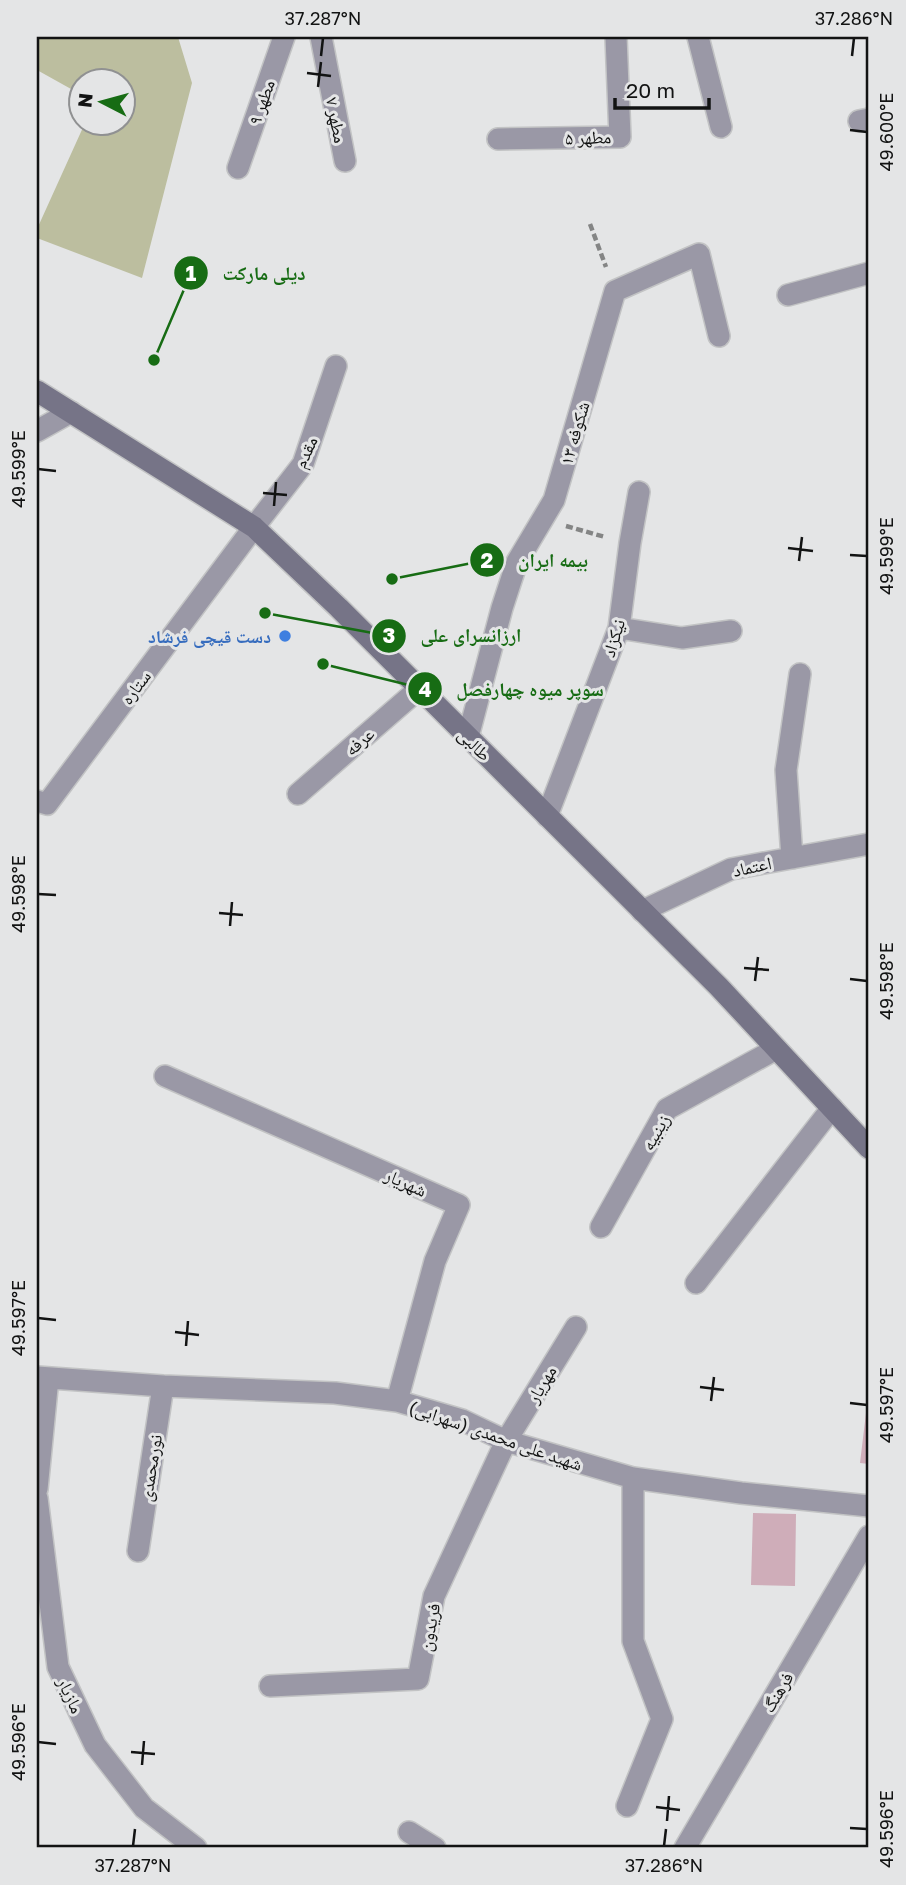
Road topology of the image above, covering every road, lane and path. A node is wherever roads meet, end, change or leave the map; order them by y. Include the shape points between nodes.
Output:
1 (284, 37) edge
2 (321, 37) edge
3 (616, 37) edge
4 (698, 37) edge
5 (721, 127) dead end
6 (498, 139) dead end
7 (345, 161) dead end
8 (238, 168) dead end
9 (590, 224) dead end
10 (869, 273) edge
11 (615, 291) junction
12 (788, 295) dead end
13 (719, 336) dead end
14 (336, 366) dead end
15 (37, 391) edge
16 (71, 411) junction
17 (37, 431) edge
18 (639, 492) dead end
19 (542, 520) junction
20 (254, 527) junction
21 (630, 543) junction
22 (619, 628) junction
23 (731, 631) dead end
24 (800, 674) dead end
25 (420, 688) junction
26 (468, 737) junction
27 (298, 794) dead end
28 (37, 801) edge
29 (547, 816) junction
30 (869, 844) edge
31 (792, 858) junction
32 (642, 911) junction
33 (776, 1049) junction
34 (165, 1076) dead end
35 (832, 1108) junction
36 (869, 1148) edge
37 (601, 1227) dead end
38 (696, 1283) dead end
39 (576, 1327) dead end
40 (43, 1377) edge
41 (163, 1386) junction
42 (397, 1401) junction
43 (506, 1441) junction
44 (633, 1478) junction
45 (37, 1489) edge
46 (37, 1498) edge
47 (869, 1506) edge
48 (869, 1536) edge
49 (138, 1551) dead end
50 (270, 1686) dead end
51 (627, 1806) dead end
52 (409, 1832) dead end
53 (196, 1848) edge
54 (435, 1848) edge
55 (685, 1848) edge

1 - 8 street, مطهر ۹
2 - 7 street, مطهر ۷
3 - 6 street, مطهر ۵ via 620,137
4 - 5 street
9 - 11 path
10 - 12 street
11 - 13 street via 699,254
11 - 19 street, شکوفه ۱۳ via 554,500
14 - 20 street, مقدم via 303,464
15 - 16 main road, طالبی
16 - 17 street
16 - 20 main road, طالبی
18 - 21 street, نیکزاد
19 - 21 path
19 - 26 street, شکوفه ۱۳ via 517,562
20 - 25 main road, طالبی
20 - 28 street, ستاره via 47,804
21 - 22 street, نیکزاد
22 - 23 street via 682,638
22 - 29 street, نیکزاد
24 - 31 street via 786,770
25 - 26 main road, طالبی
25 - 27 street, عرفه
26 - 29 main road, طالبی
29 - 32 main road, طالبی
30 - 31 street, اعتماد
31 - 32 street, اعتماد via 731,869
32 - 33 main road, طالبی
33 - 35 main road, طالبی
33 - 37 street, زینبیه via 667,1109
34 - 42 street, شهریار via 459,1205 435,1262
35 - 36 main road, طالبی
35 - 38 street
39 - 43 street, مهریار
40 - 41 street, شهید علی محمدی (سهرابی)
40 - 45 street
41 - 42 street, شهید علی محمدی (سهرابی) via 335,1393
41 - 49 street, نورمحمدی
42 - 43 street, شهید علی محمدی (سهرابی) via 462,1420
43 - 44 street, شهید علی محمدی (سهرابی)
43 - 50 street, فریدون via 435,1596 418,1679
44 - 47 street, شهید علی محمدی (سهرابی)
44 - 51 street via 633,1641 662,1719
46 - 53 street, مازیار via 58,1667 95,1745 144,1808
48 - 55 street, فرهنگ
52 - 54 street

